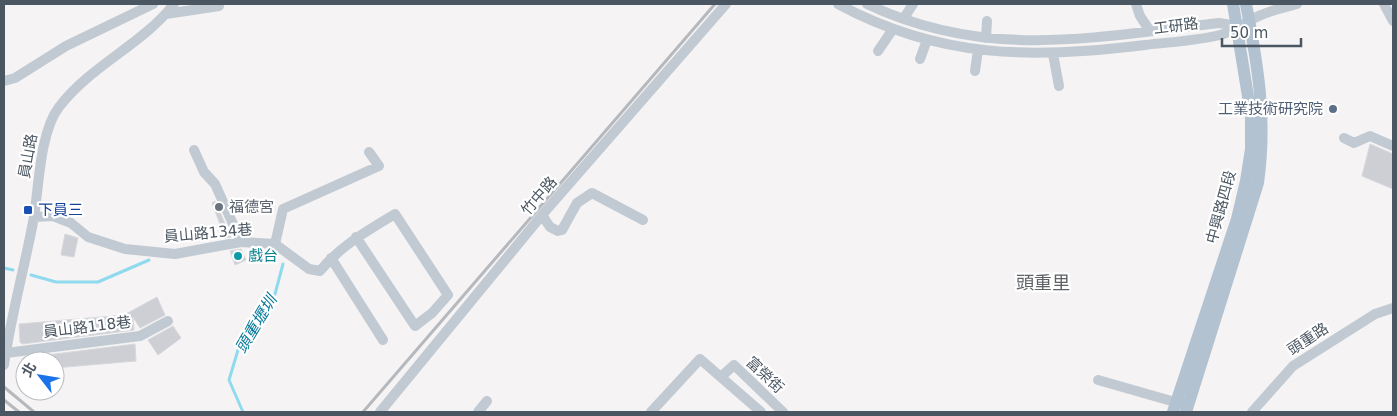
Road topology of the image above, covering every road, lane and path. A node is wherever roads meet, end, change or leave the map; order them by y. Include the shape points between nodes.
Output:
1 (153, 4) edge
2 (174, 4) edge
3 (726, 4) edge
4 (838, 4) edge
5 (867, 4) edge
6 (913, 4) edge
7 (1136, 4) edge
8 (1233, 4) edge
9 (1246, 4) edge
10 (1297, 4) edge
11 (1384, 4) edge
12 (219, 6) dead end
13 (166, 14) junction
14 (904, 18) junction
15 (987, 21) dead end
16 (1393, 21) edge
17 (1244, 23) junction
18 (893, 28) junction
19 (1150, 31) junction
20 (986, 38) junction
21 (927, 40) junction
22 (978, 50) junction
23 (878, 51) dead end
24 (1053, 54) junction
25 (920, 59) dead end
26 (974, 71) dead end
27 (4, 82) edge
28 (1058, 86) dead end
29 (1344, 138) dead end
30 (1393, 146) edge
31 (194, 150) dead end
32 (369, 152) dead end
33 (542, 215) junction
34 (34, 217) junction
35 (643, 220) dead end
36 (356, 237) junction
37 (241, 242) junction
38 (275, 244) junction
39 (331, 258) junction
40 (1393, 308) edge
41 (168, 321) dead end
42 (383, 340) dead end
43 (6, 353) junction
44 (4, 365) edge
45 (724, 374) junction
46 (1098, 380) dead end
47 (764, 394) junction
48 (486, 401) dead end
49 (1181, 408) edge
50 (754, 410) edge
51 (380, 412) edge
52 (478, 412) edge
53 (651, 412) edge
54 (783, 412) edge
55 (1252, 412) edge

1 - 27 street via 66,46
2 - 13 street, 員山路
3 - 33 street, 竹中路
4 - 18 street, 工研路
5 - 14 street, 工研路
6 - 14 street
7 - 19 street
8 - 17 main road, 中興路四段
9 - 17 main road, 中興路四段
10 - 17 street
11 - 16 street
12 - 13 street
13 - 34 street, 員山路 via 160,22 99,67 73,90 58,109 48,130
14 - 20 street, 工研路
15 - 20 street
17 - 19 street, 工研路
17 - 24 street, 工研路 via 1222,35
17 - 49 main road, 中興路四段 via 1251,115 1251,149 1246,181
18 - 21 street, 工研路
18 - 23 street
19 - 20 street, 工研路 via 1052,41
21 - 22 street, 工研路
21 - 25 street
22 - 24 street, 工研路
22 - 26 street
24 - 28 street
29 - 30 street via 1354,143 1370,136
31 - 37 street via 204,172 216,184
32 - 38 street via 379,166 283,209
33 - 35 street via 550,227 562,230 577,203 592,192
33 - 51 street, 竹中路
34 - 37 street, 員山路134巷 via 53,216 71,222 88,237 125,249 175,254
34 - 43 street, 員山路
36 - 36 street via 395,214 448,295 415,326
36 - 39 street
37 - 38 street, 員山路134巷
38 - 39 street via 309,269 320,271
39 - 42 street
40 - 55 street, 頭重路 via 1375,314 1293,366
41 - 43 street, 員山路118巷 via 140,336
43 - 44 street, 員山路
45 - 47 street, 富榮街 via 734,365
45 - 50 street
45 - 53 street via 700,359
46 - 49 street
47 - 50 street
47 - 54 street, 富榮街
48 - 52 street

